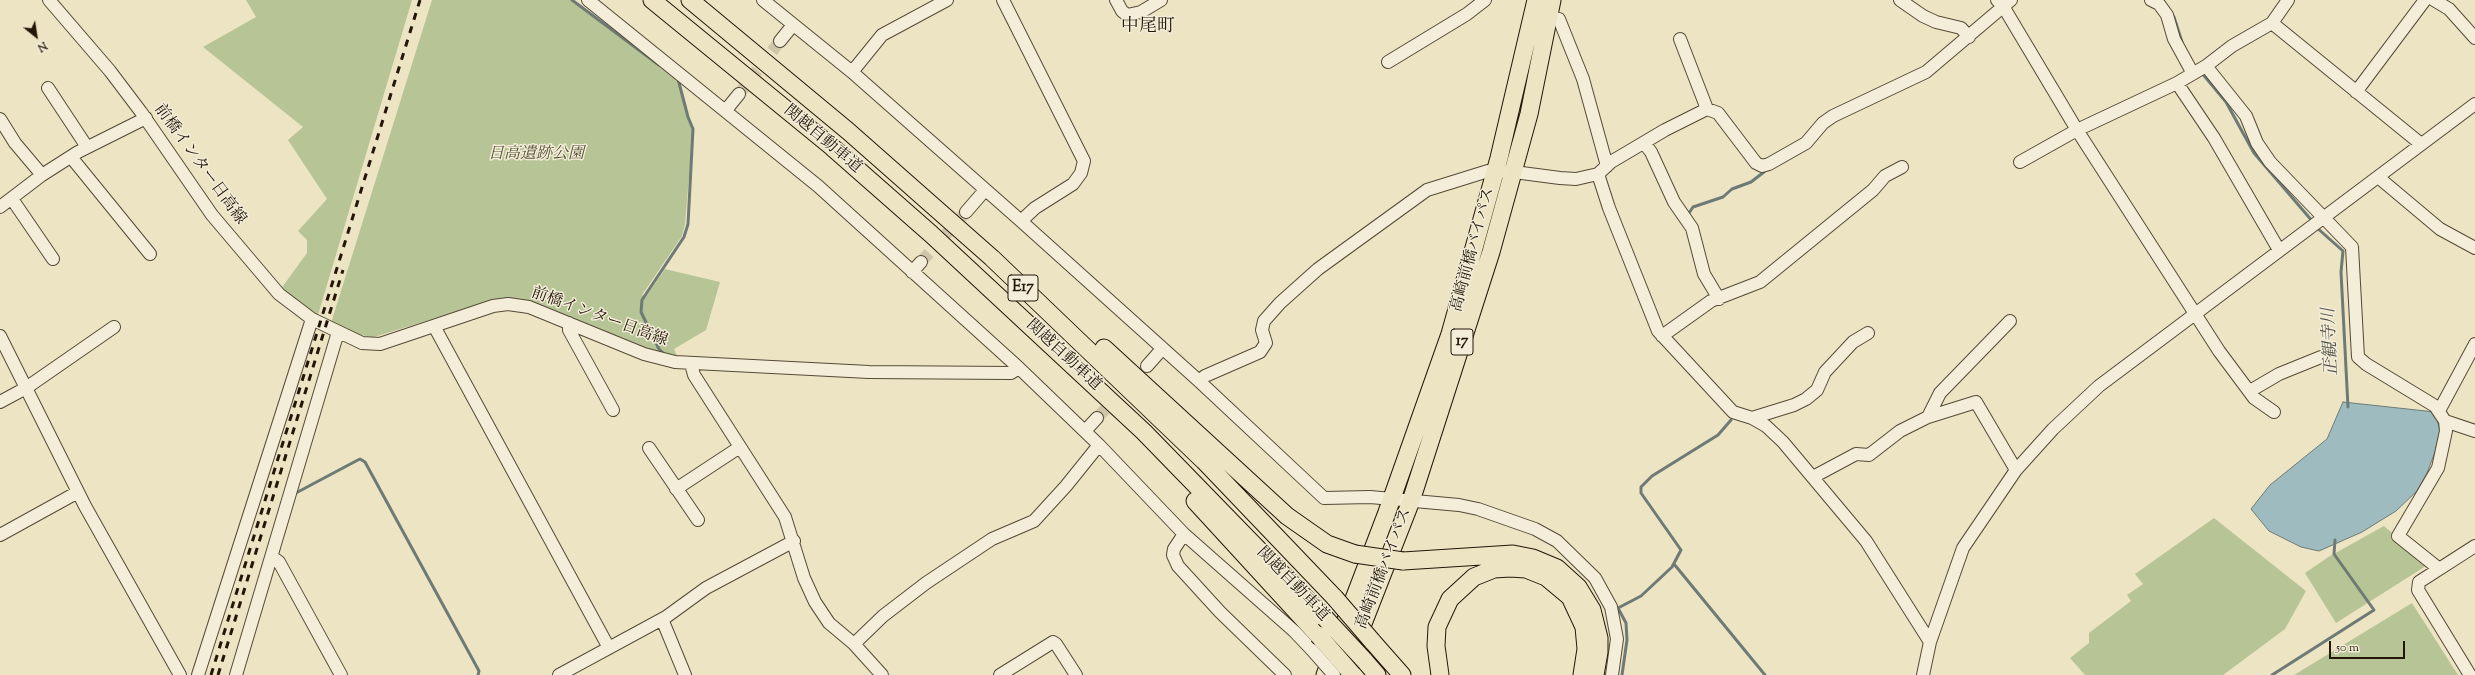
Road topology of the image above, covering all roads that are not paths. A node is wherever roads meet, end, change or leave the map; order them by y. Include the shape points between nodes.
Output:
1 (49, 0) edge
2 (588, 0) edge
3 (652, 0) edge
4 (690, 0) edge
5 (763, 0) edge
6 (947, 0) edge
7 (1003, 0) edge
8 (1116, 0) edge
9 (1161, 0) edge
10 (1536, 0) edge
11 (1552, 0) edge
12 (1900, 0) edge
13 (2151, 0) edge
14 (2288, 0) edge
15 (2425, 0) edge
16 (2434, 0) edge
17 (1479, 2) edge
18 (2004, 2) edge
19 (1549, 17) junction
20 (2272, 23) junction
21 (793, 25) junction
22 (1969, 37) junction
23 (1680, 38) dead end
24 (2475, 38) edge
25 (780, 41) tunnel mouth
26 (1388, 62) dead end
27 (2206, 66) junction
28 (852, 72) junction
29 (2192, 72) junction
30 (2177, 83) junction
31 (48, 88) dead end
32 (2356, 92) junction
33 (739, 94) tunnel mouth
34 (1707, 109) junction
35 (2473, 109) edge
36 (726, 110) junction
37 (146, 118) junction
38 (0, 119) edge
39 (2078, 130) junction
40 (1644, 143) junction
41 (2421, 144) junction
42 (87, 147) junction
43 (71, 157) junction
44 (2020, 162) dead end
45 (1902, 167) dead end
46 (1495, 170) junction
47 (1603, 170) junction
48 (1514, 172) junction
49 (42, 175) junction
50 (2378, 177) junction
51 (985, 190) junction
52 (12, 199) junction
53 (0, 207) edge
54 (966, 212) tunnel mouth
55 (2325, 217) junction
56 (1021, 221) junction
57 (2475, 248) edge
58 (2279, 250) junction
59 (150, 254) dead end
60 (992, 258) junction
61 (53, 259) dead end
62 (921, 262) tunnel mouth
63 (912, 272) junction
64 (1719, 299) junction
65 (2195, 313) junction
66 (312, 319) junction
67 (2010, 320) dead end
68 (569, 323) junction
69 (434, 326) junction
70 (114, 327) dead end
71 (338, 332) junction
72 (1868, 333) dead end
73 (0, 336) edge
74 (1662, 336) junction
75 (2475, 344) edge
76 (1162, 349) junction
77 (2321, 357) dead end
78 (692, 364) junction
79 (1147, 366) tunnel mouth
80 (1018, 368) junction
81 (1200, 381) junction
82 (26, 388) junction
83 (2250, 391) junction
84 (0, 402) edge
85 (613, 410) dead end
86 (2274, 412) dead end
87 (2442, 416) junction
88 (1928, 417) junction
89 (1097, 418) tunnel mouth
90 (1752, 418) junction
91 (1085, 431) junction
92 (2475, 431) edge
93 (1144, 432) junction
94 (1099, 445) junction
95 (740, 447) junction
96 (649, 448) dead end
97 (2016, 470) junction
98 (1813, 478) junction
99 (676, 488) junction
100 (78, 492) junction
101 (1391, 499) junction
102 (1411, 502) junction
103 (698, 520) dead end
104 (1184, 534) junction
105 (0, 535) edge
106 (794, 540) junction
107 (2475, 546) edge
108 (272, 557) junction
109 (2438, 568) junction
110 (662, 619) junction
111 (1347, 621) junction
112 (1315, 642) junction
113 (1930, 642) junction
114 (854, 644) junction
115 (609, 648) junction
116 (180, 675) edge
117 (198, 675) edge
118 (236, 675) edge
119 (341, 675) edge
120 (559, 675) edge
121 (685, 675) edge
122 (882, 675) edge
123 (1000, 675) edge
124 (1076, 675) edge
125 (1285, 675) edge
126 (1313, 675) edge
127 (1325, 675) edge
128 (1334, 675) edge
129 (1342, 675) edge
130 (1353, 675) edge
131 (1377, 675) edge
132 (1402, 675) edge
133 (1440, 675) edge
134 (1582, 675) edge
135 (1595, 675) edge
136 (1612, 675) edge
137 (1923, 675) edge
138 (2470, 675) edge

1 - 37 street, 前橋インター日高線 via 110,71
2 - 36 street
3 - 93 highway, 関越自動車道 / E17 via 832,147 925,228
4 - 60 highway, 関越自動車道 / E17 via 848,131
5 - 21 street
6 - 28 street via 882,36
7 - 56 street via 1084,161 1082,173 1073,184
8 - 9 street via 1122,11 1131,15
10 - 46 highway, 高崎前橋バイパス / 17
11 - 19 highway, 高崎前橋バイパス / 17
12 - 22 street via 1936,22 1961,28
13 - 29 street via 2159,4 2167,15 2174,39
14 - 20 street
15 - 32 street
16 - 24 street via 2449,9
17 - 26 street
18 - 22 street
18 - 39 street
19 - 47 street via 1559,19 1583,79
19 - 48 highway, 高崎前橋バイパス / 17
20 - 27 street via 2232,46
20 - 32 street
21 - 25 street
21 - 28 street
22 - 34 street via 1926,72 1833,116 1823,123 1806,143 1762,166 1756,163 1718,113
23 - 34 street
27 - 29 street
27 - 55 street via 2246,116 2257,143 2270,162
28 - 51 street
29 - 30 street
30 - 39 street
30 - 58 street via 2214,138
31 - 42 street
32 - 41 street
33 - 36 street
34 - 40 street
35 - 41 street
36 - 63 street via 818,186
37 - 42 street
37 - 66 street, 前橋インター日高線 via 212,215 279,294
38 - 49 street
39 - 44 street
39 - 65 street
40 - 47 street
40 - 64 street via 1651,152 1674,202 1692,228 1704,274
41 - 50 street
42 - 43 street
43 - 49 street
43 - 59 street
45 - 64 street via 1885,176 1873,190 1760,282
46 - 48 street
46 - 81 street via 1434,187 1414,198 1318,269 1280,303 1264,321 1262,330 1266,343 1260,352 1205,376
46 - 101 highway, 高崎前橋バイパス / 17 via 1450,334
47 - 48 street via 1576,179
47 - 74 street via 1612,215 1656,327
48 - 102 highway, 高崎前橋バイパス / 17
49 - 52 street
50 - 55 street
50 - 57 street via 2440,229
51 - 54 street
51 - 56 street
52 - 53 street
52 - 61 street
55 - 58 street
55 - 87 street via 2352,246 2358,357
56 - 76 street
58 - 65 street
60 - 132 highway, 関越自動車道 / E17, bridge via 1204,461 1335,598
60 - 135 highway, bridge via 1067,315 1287,516 1327,544 1355,554 1403,561 1513,554 1533,558 1556,568 1578,588 1592,610 1599,638
62 - 63 street
63 - 80 street
64 - 74 street via 1712,301
65 - 83 street via 2219,351
65 - 97 street via 2099,386 2053,429
66 - 71 street, 前橋インター日高線
66 - 117 street
67 - 88 street via 1940,393
68 - 69 street, 前橋インター日高線 via 529,307 508,304 493,306
68 - 78 street, 前橋インター日高線 via 655,357
68 - 85 street via 569,330
69 - 71 street, 前橋インター日高線 via 375,345 362,343
69 - 115 street
70 - 82 street
71 - 108 street
72 - 90 street via 1853,342 1825,372 1817,390 1806,399
73 - 82 street
74 - 90 street via 1733,412
75 - 87 street
76 - 79 street
76 - 81 street
77 - 83 street via 2279,374
78 - 80 street, 前橋インター日高線 via 869,372 1011,373
78 - 95 street via 694,376
80 - 91 street
81 - 101 street via 1324,498
82 - 84 street
82 - 100 street
83 - 86 street via 2254,398
87 - 92 street
87 - 109 street via 2446,431 2438,468 2398,536
88 - 97 street via 1976,402
88 - 98 street via 1900,431 1869,455 1856,454
89 - 91 street
90 - 98 street via 1766,426 1783,442
91 - 94 street
93 - 112 highway via 1198,504
93 - 131 highway, 関越自動車道 / E17, bridge
94 - 104 street
94 - 114 street via 1034,520 992,539 926,583 897,604
95 - 99 street
95 - 106 street via 785,518
96 - 99 street
97 - 113 street via 1963,548
98 - 113 street via 1866,541
99 - 103 street
100 - 105 street
100 - 116 street
101 - 102 street
101 - 111 highway, 高崎前橋バイパス / 17
102 - 129 highway, 高崎前橋バイパス / 17
102 - 136 street via 1459,505 1478,509 1535,529 1563,545 1595,578 1611,607 1617,639
104 - 112 street via 1294,631
104 - 125 street via 1174,549 1173,555 1178,566 1220,612
106 - 110 street via 706,588
106 - 114 street via 804,578 815,602 829,623
107 - 109 street
108 - 118 street
108 - 119 street via 279,562
109 - 138 street via 2419,582 2418,590
110 - 115 street
110 - 121 street
111 - 126 highway via 1341,626
111 - 127 highway, 高崎前橋バイパス / 17
112 - 128 street, bridge
112 - 130 highway, bridge
113 - 137 street
114 - 122 street
115 - 120 street
123 - 124 street via 1053,642
133 - 134 highway via 1436,646 1437,627 1450,599 1474,577 1494,569 1510,568 1526,569 1546,577 1570,597 1581,617 1585,633 1586,649

